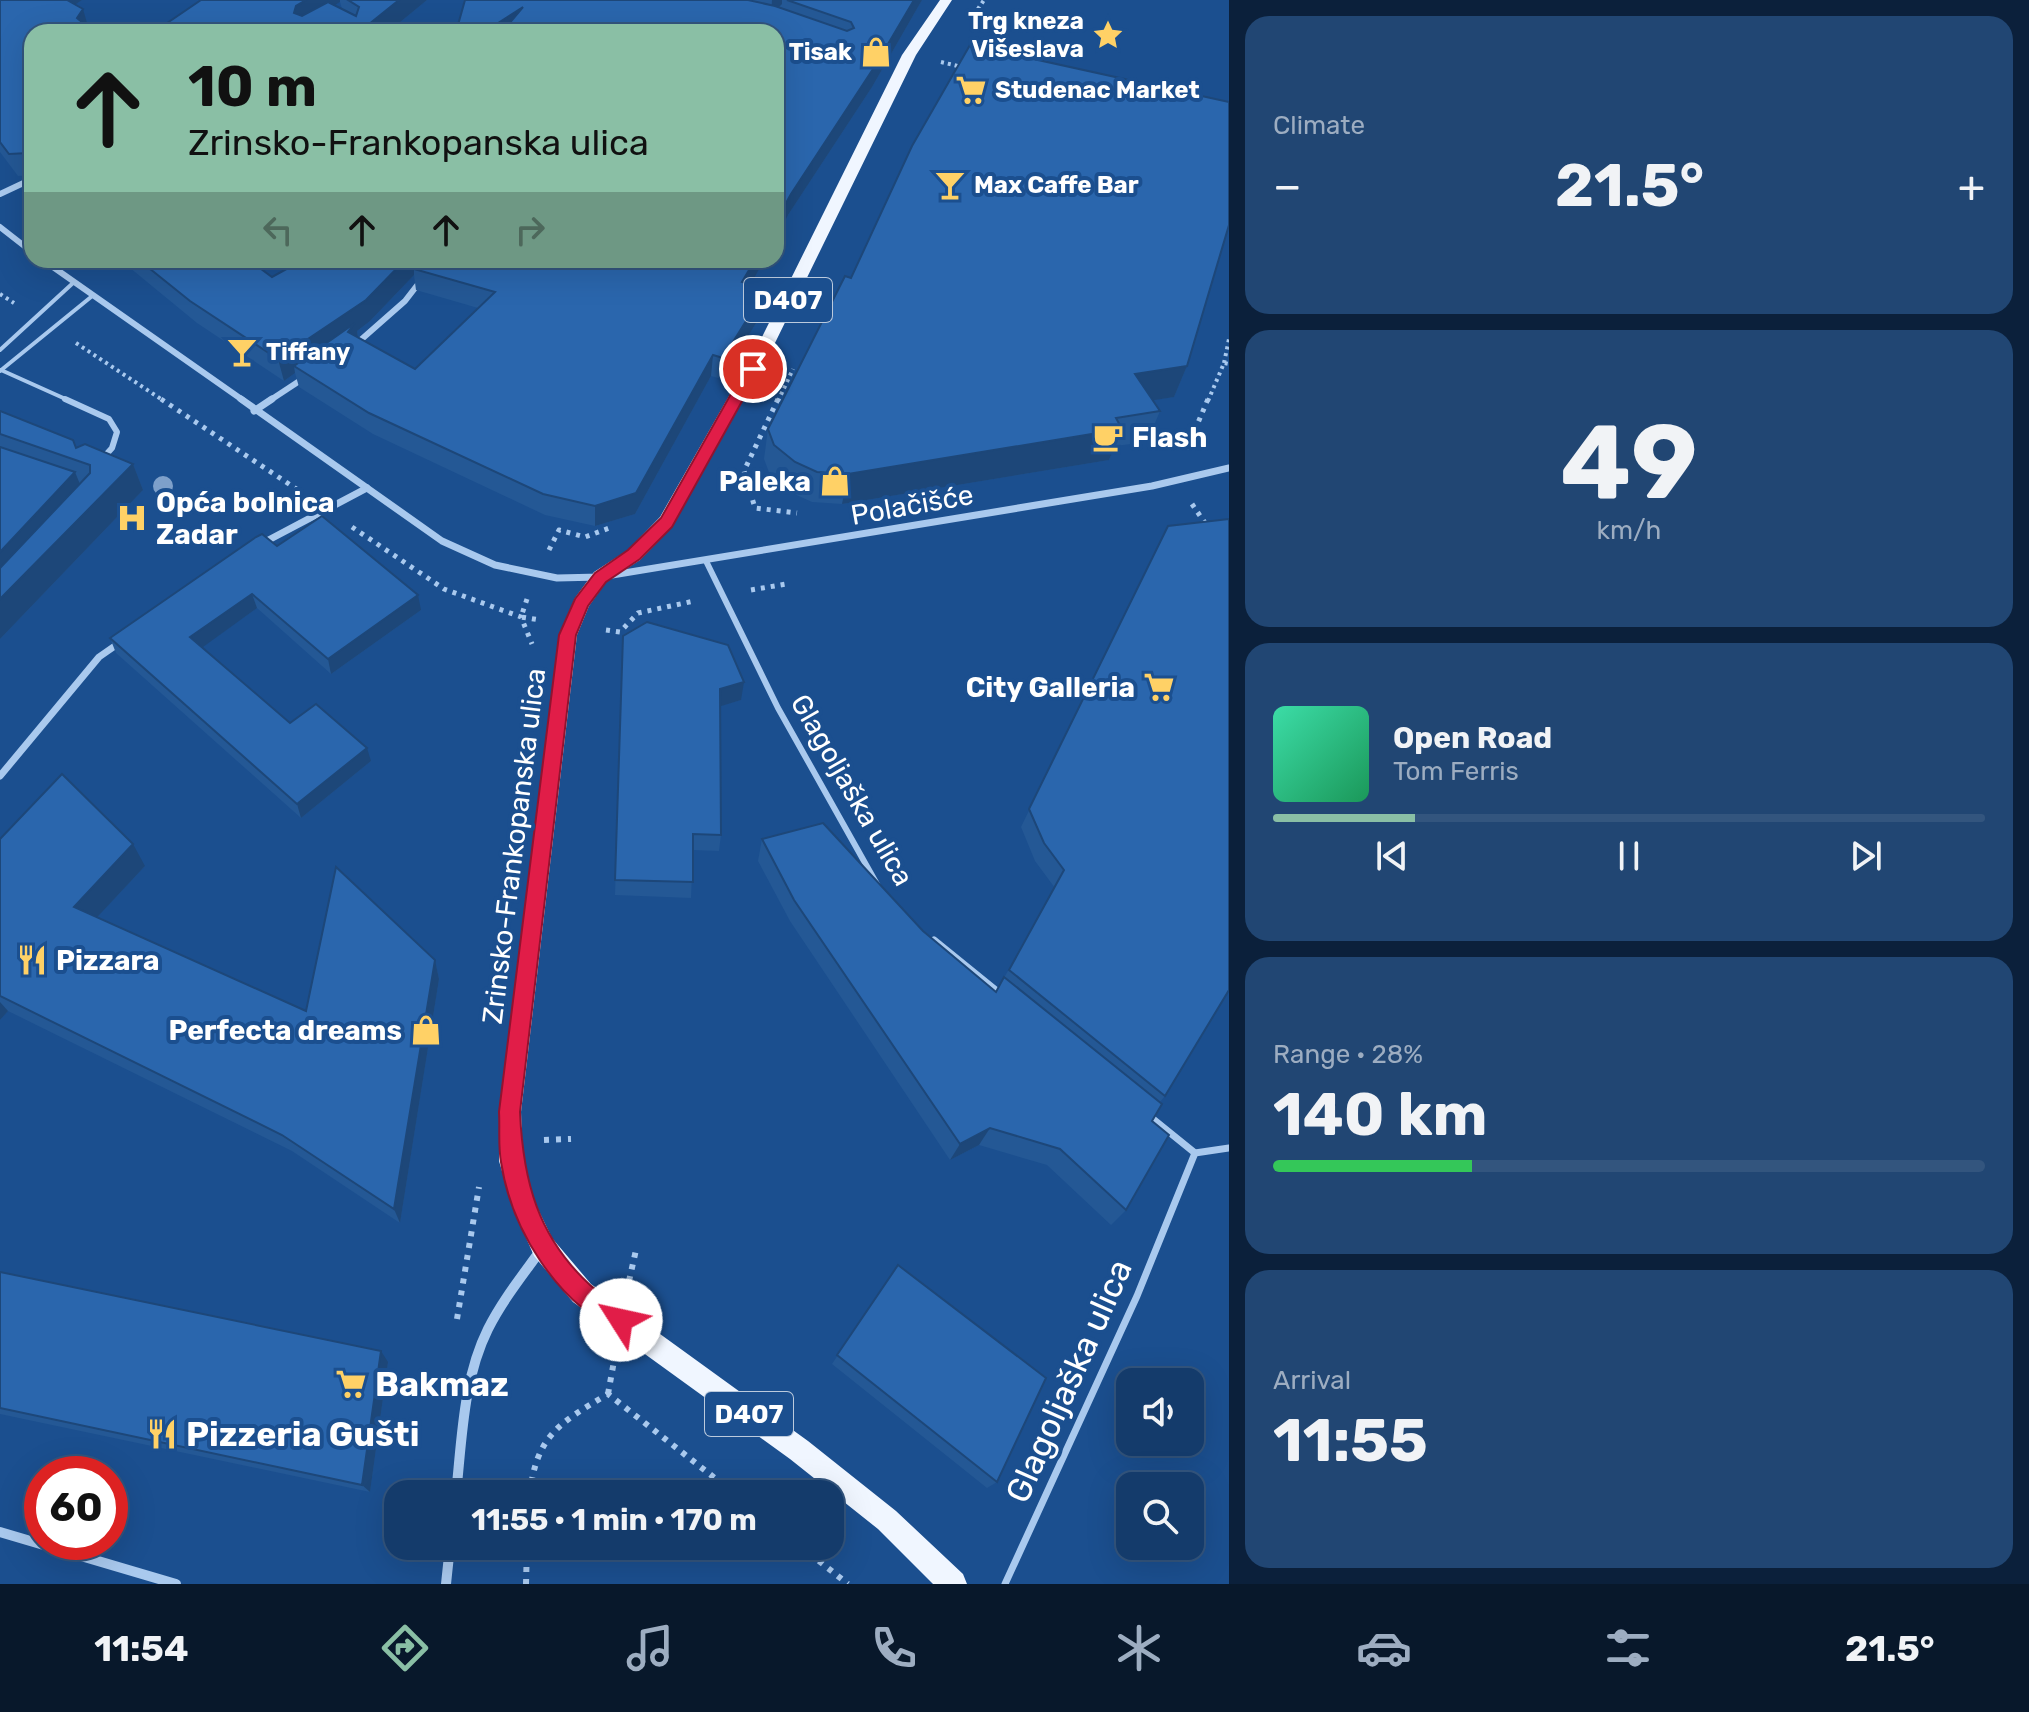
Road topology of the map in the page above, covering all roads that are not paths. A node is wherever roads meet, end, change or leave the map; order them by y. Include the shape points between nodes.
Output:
1 (946, 0) edge
2 (24, 183) edge
3 (0, 194) edge
4 (0, 227) edge
5 (24, 246) edge
6 (53, 268) edge
7 (429, 270) edge
8 (73, 283) junction
9 (91, 297) junction
10 (353, 346) edge
11 (0, 350) edge
12 (315, 370) edge
13 (0, 371) edge
14 (254, 411) junction
15 (98, 463) edge
16 (1229, 468) edge
17 (367, 488) junction
18 (257, 546) edge
19 (706, 561) junction
20 (600, 577) junction
21 (135, 631) edge
22 (0, 776) edge
23 (880, 888) edge
24 (924, 932) edge
25 (1010, 1002) edge
26 (1146, 1113) edge
27 (1229, 1148) edge
28 (1195, 1153) junction
29 (543, 1247) junction
30 (458, 1480) edge
31 (0, 1532) edge
32 (449, 1560) edge
33 (176, 1584) edge
34 (446, 1584) edge
35 (953, 1584) edge
36 (1005, 1584) edge

1 - 20 main road, Zrinsko-Frankopanska ulica / D407 via 909,55 766,345 666,522 634,555
2 - 3 street
4 - 5 street
6 - 8 street, Polačišće
7 - 10 street via 405,301
8 - 9 street, Polačišće
8 - 11 lane
9 - 13 lane
9 - 14 street, Polačišće
12 - 14 street
13 - 15 lane via 109,419 117,432 112,448
14 - 17 street, Polačišće
16 - 19 street, Polačišće via 1152,486
17 - 18 street
17 - 20 street, Polačišće via 442,541 495,565 557,578
19 - 20 street, Polačišće
19 - 23 lane, Glagoljaška ulica via 778,708
20 - 29 main road, Zrinsko-Frankopanska ulica / D407 via 581,603 568,635 510,1112 511,1161
21 - 22 street via 99,657
24 - 25 lane
26 - 28 lane
27 - 28 lane
28 - 36 lane, Glagoljaška ulica via 1137,1296
29 - 30 street via 483,1340 468,1393
29 - 35 main road, D407 via 582,1293 799,1450 887,1520
31 - 33 street
32 - 34 street

